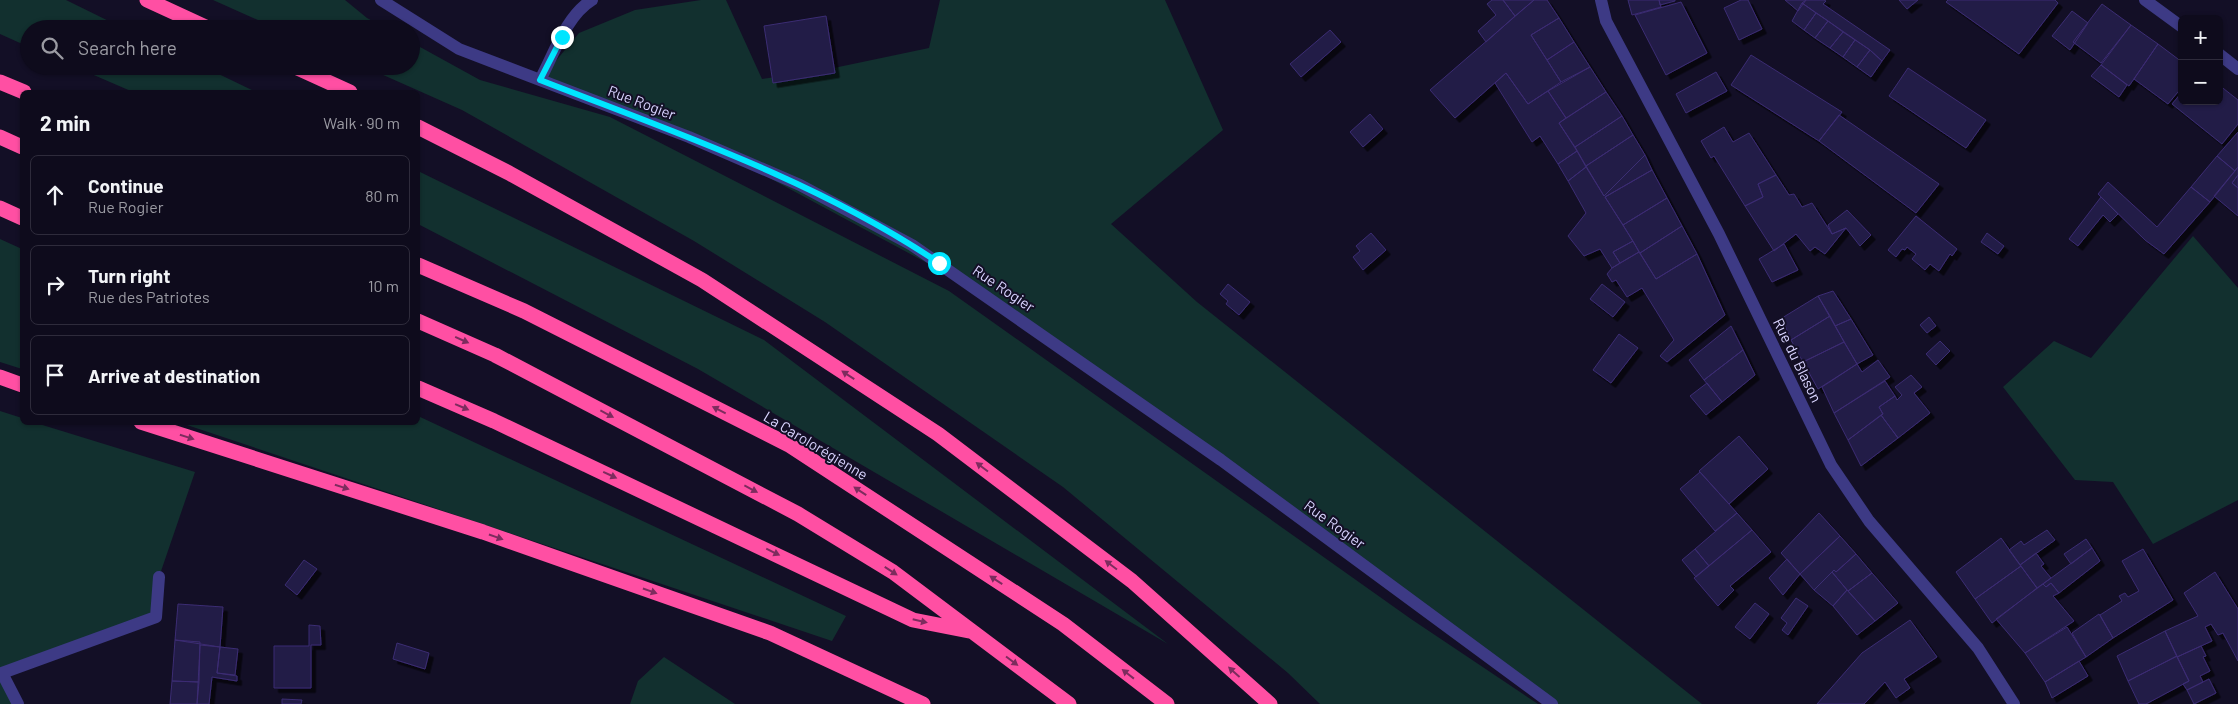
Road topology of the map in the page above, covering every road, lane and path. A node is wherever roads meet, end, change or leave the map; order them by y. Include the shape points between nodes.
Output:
1 (147, 0) edge
2 (382, 0) edge
3 (592, 0) edge
4 (1601, 0) edge
5 (2145, 0) edge
6 (190, 20) edge
7 (413, 20) edge
8 (420, 24) edge
9 (2178, 24) edge
10 (2223, 57) edge
11 (2238, 69) edge
12 (313, 75) edge
13 (540, 80) junction
14 (0, 82) edge
15 (20, 90) edge
16 (346, 90) edge
17 (420, 127) edge
18 (0, 137) edge
19 (20, 146) edge
20 (0, 208) edge
21 (20, 217) edge
22 (420, 266) edge
23 (420, 322) edge
24 (0, 378) edge
25 (20, 384) edge
26 (420, 389) edge
27 (149, 425) edge
28 (159, 577) dead end
29 (973, 632) junction
30 (18, 704) edge
31 (923, 704) edge
32 (1069, 704) edge
33 (1167, 704) edge
34 (1270, 704) edge
35 (1552, 704) edge
36 (2014, 704) edge

1 - 6 highway
2 - 7 street, Rue Rogier
3 - 13 street via 582,6 570,23
4 - 36 street, Rue du Blason via 1606,21 1719,234 1831,465 1869,520 1978,648
5 - 9 street
8 - 13 street, Rue Rogier via 459,49
10 - 11 street
12 - 16 highway
13 - 35 street, Rue Rogier via 688,137 800,185 912,245 1221,460
14 - 15 highway
34 -> 17 highway via 1132,581 938,434 702,280
18 - 19 highway
20 - 21 highway
33 -> 22 highway, La Carolorégienne via 1063,624 788,445 524,311
23 -> 29 highway via 494,355 798,514 893,572
24 - 25 highway
26 -> 29 highway via 520,433 913,620
27 -> 31 highway via 483,532 770,633
28 - 30 street via 156,617 2,673
29 -> 32 highway

